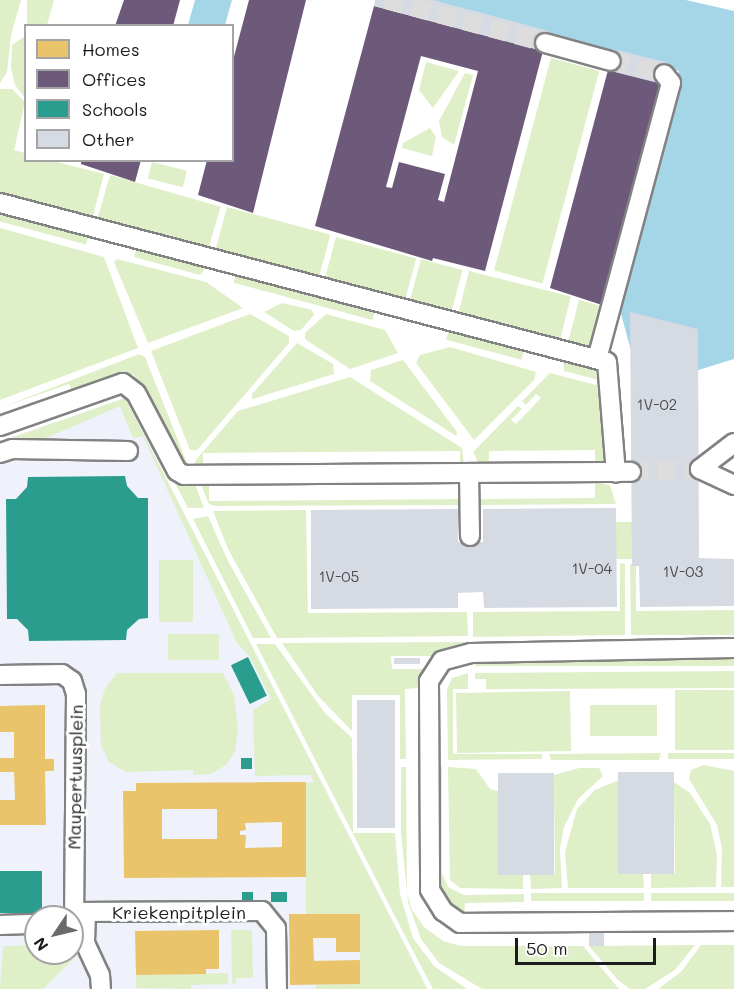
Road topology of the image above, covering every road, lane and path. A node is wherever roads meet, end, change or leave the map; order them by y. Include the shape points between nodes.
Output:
1 (545, 43) tunnel mouth
2 (611, 61) tunnel mouth
3 (664, 74) dead end
4 (0, 203) edge
5 (597, 359) junction
6 (0, 426) edge
7 (734, 443) edge
8 (128, 451) dead end
9 (0, 453) edge
10 (469, 473) junction
11 (734, 485) edge
12 (470, 536) dead end
13 (734, 648) edge
14 (0, 675) edge
15 (76, 905) edge
16 (84, 914) edge
17 (734, 921) edge
18 (24, 924) edge
19 (0, 925) edge
20 (84, 940) edge
21 (100, 989) edge
22 (277, 989) edge

1 - 2 street
3 - 5 street via 671,83
4 - 5 street
5 - 10 street via 607,362 624,473
6 - 10 street via 123,383 136,393 177,471 184,475
7 - 11 street via 700,469
8 - 9 street via 12,449
10 - 12 street
13 - 17 street via 471,653 442,661 429,681 430,890 443,911 460,923
14 - 15 street, Maupertuusplein via 62,674 74,687
16 - 22 street, Kriekenpitplein via 262,911 276,928
18 - 19 street
20 - 21 street, Kriekenpitplein via 100,975

